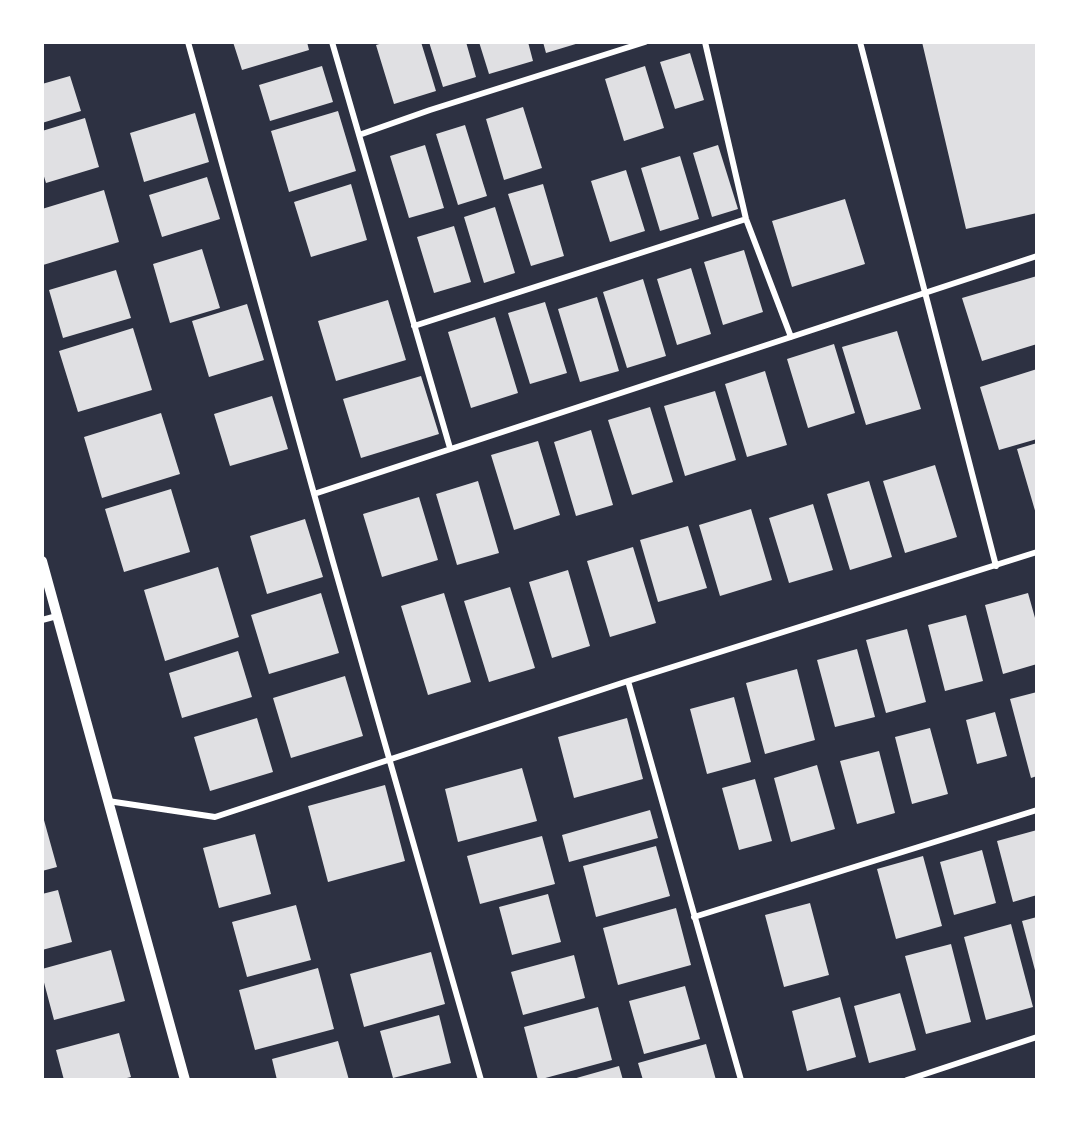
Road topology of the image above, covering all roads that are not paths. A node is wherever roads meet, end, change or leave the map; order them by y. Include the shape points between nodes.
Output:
1 (188, 42) edge
2 (332, 42) edge
3 (645, 42) edge
4 (705, 42) edge
5 (860, 42) edge
6 (359, 135) junction
7 (746, 219) junction
8 (1037, 256) edge
9 (925, 293) junction
10 (414, 326) junction
11 (791, 337) junction
12 (450, 448) junction
13 (314, 494) junction
14 (1037, 552) edge
15 (42, 561) edge
16 (996, 566) junction
17 (57, 616) junction
18 (42, 620) edge
19 (627, 681) junction
20 (390, 761) junction
21 (108, 801) junction
22 (1037, 810) edge
23 (694, 917) junction
24 (1037, 1037) edge
25 (185, 1080) edge
26 (482, 1080) edge
27 (741, 1080) edge
28 (907, 1080) edge

1 - 13 street
2 - 6 street
3 - 6 street
4 - 7 street
5 - 9 street
6 - 10 street
7 - 10 street
7 - 11 street
8 - 9 street
9 - 11 street
9 - 16 street
10 - 12 street
11 - 12 street
12 - 13 street
13 - 20 street
14 - 16 street
15 - 17 street
16 - 19 street
17 - 18 street
17 - 21 street
19 - 20 street
19 - 23 street
20 - 21 street via 215,817
20 - 26 street
21 - 25 street
22 - 23 street
23 - 27 street
24 - 28 street

